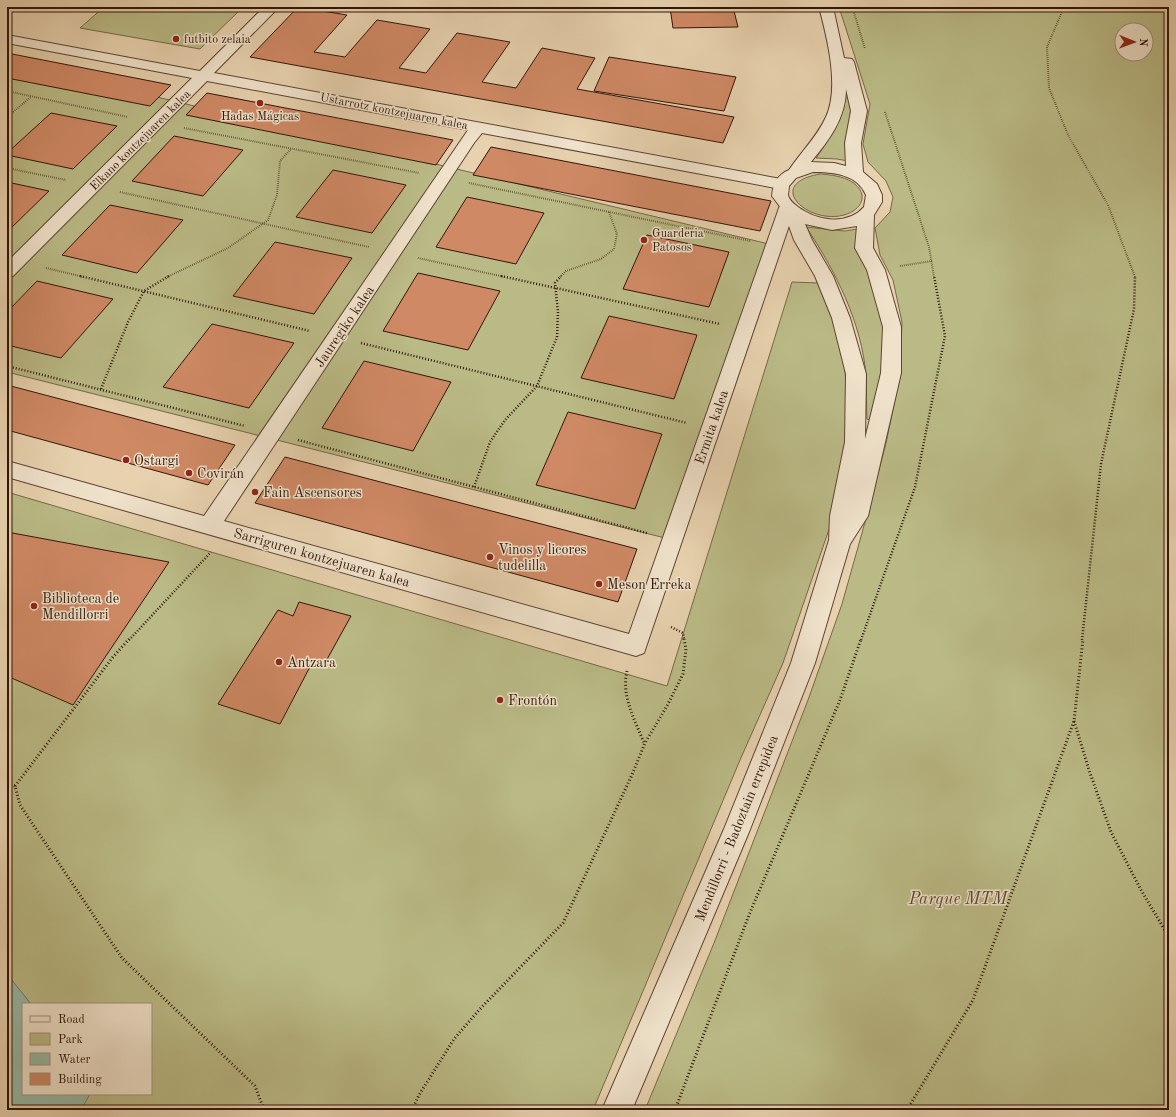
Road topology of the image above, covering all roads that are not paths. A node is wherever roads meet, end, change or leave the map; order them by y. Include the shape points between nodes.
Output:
1 (272, 7) edge
2 (827, 13) edge
3 (7, 39) edge
4 (203, 76) junction
5 (479, 127) junction
6 (798, 170) junction
7 (855, 174) junction
8 (781, 184) junction
9 (790, 210) junction
10 (866, 215) junction
11 (12, 266) edge
12 (7, 469) edge
13 (210, 525) junction
14 (840, 540) junction
15 (636, 646) joint
16 (617, 1110) edge

1 - 4 street, Elkano kontzejuaren kalea
2 - 6 street via 839,81 837,109
2 - 7 street via 843,47 859,110 854,142
3 - 4 street, Ustarrotz kontzejuaren kalea
4 - 5 street, Ustarrotz kontzejuaren kalea
4 - 11 street, Elkano kontzejuaren kalea
5 - 8 street, Ustarrotz kontzejuaren kalea
5 - 13 street, Jauregiko kalea
6 - 7 street via 826,166
6 - 8 street via 787,176
7 - 10 street via 872,189 873,206
8 - 9 street via 781,200
9 - 10 street via 804,219 832,224 847,223
9 - 14 street, Mendillorri - Badoztain errepidea via 803,240 824,276 841,318 856,374 855,442 841,516
9 - 15 street, Ermita kalea via 773,245
10 - 14 street, Mendillorri - Badoztain errepidea via 864,248 876,270 892,327 891,373 857,516
12 - 13 street, Sarriguren kontzejuaren kalea
13 - 15 street, Sarriguren kontzejuaren kalea
14 - 16 street, Mendillorri - Badoztain errepidea via 803,663 736,832

